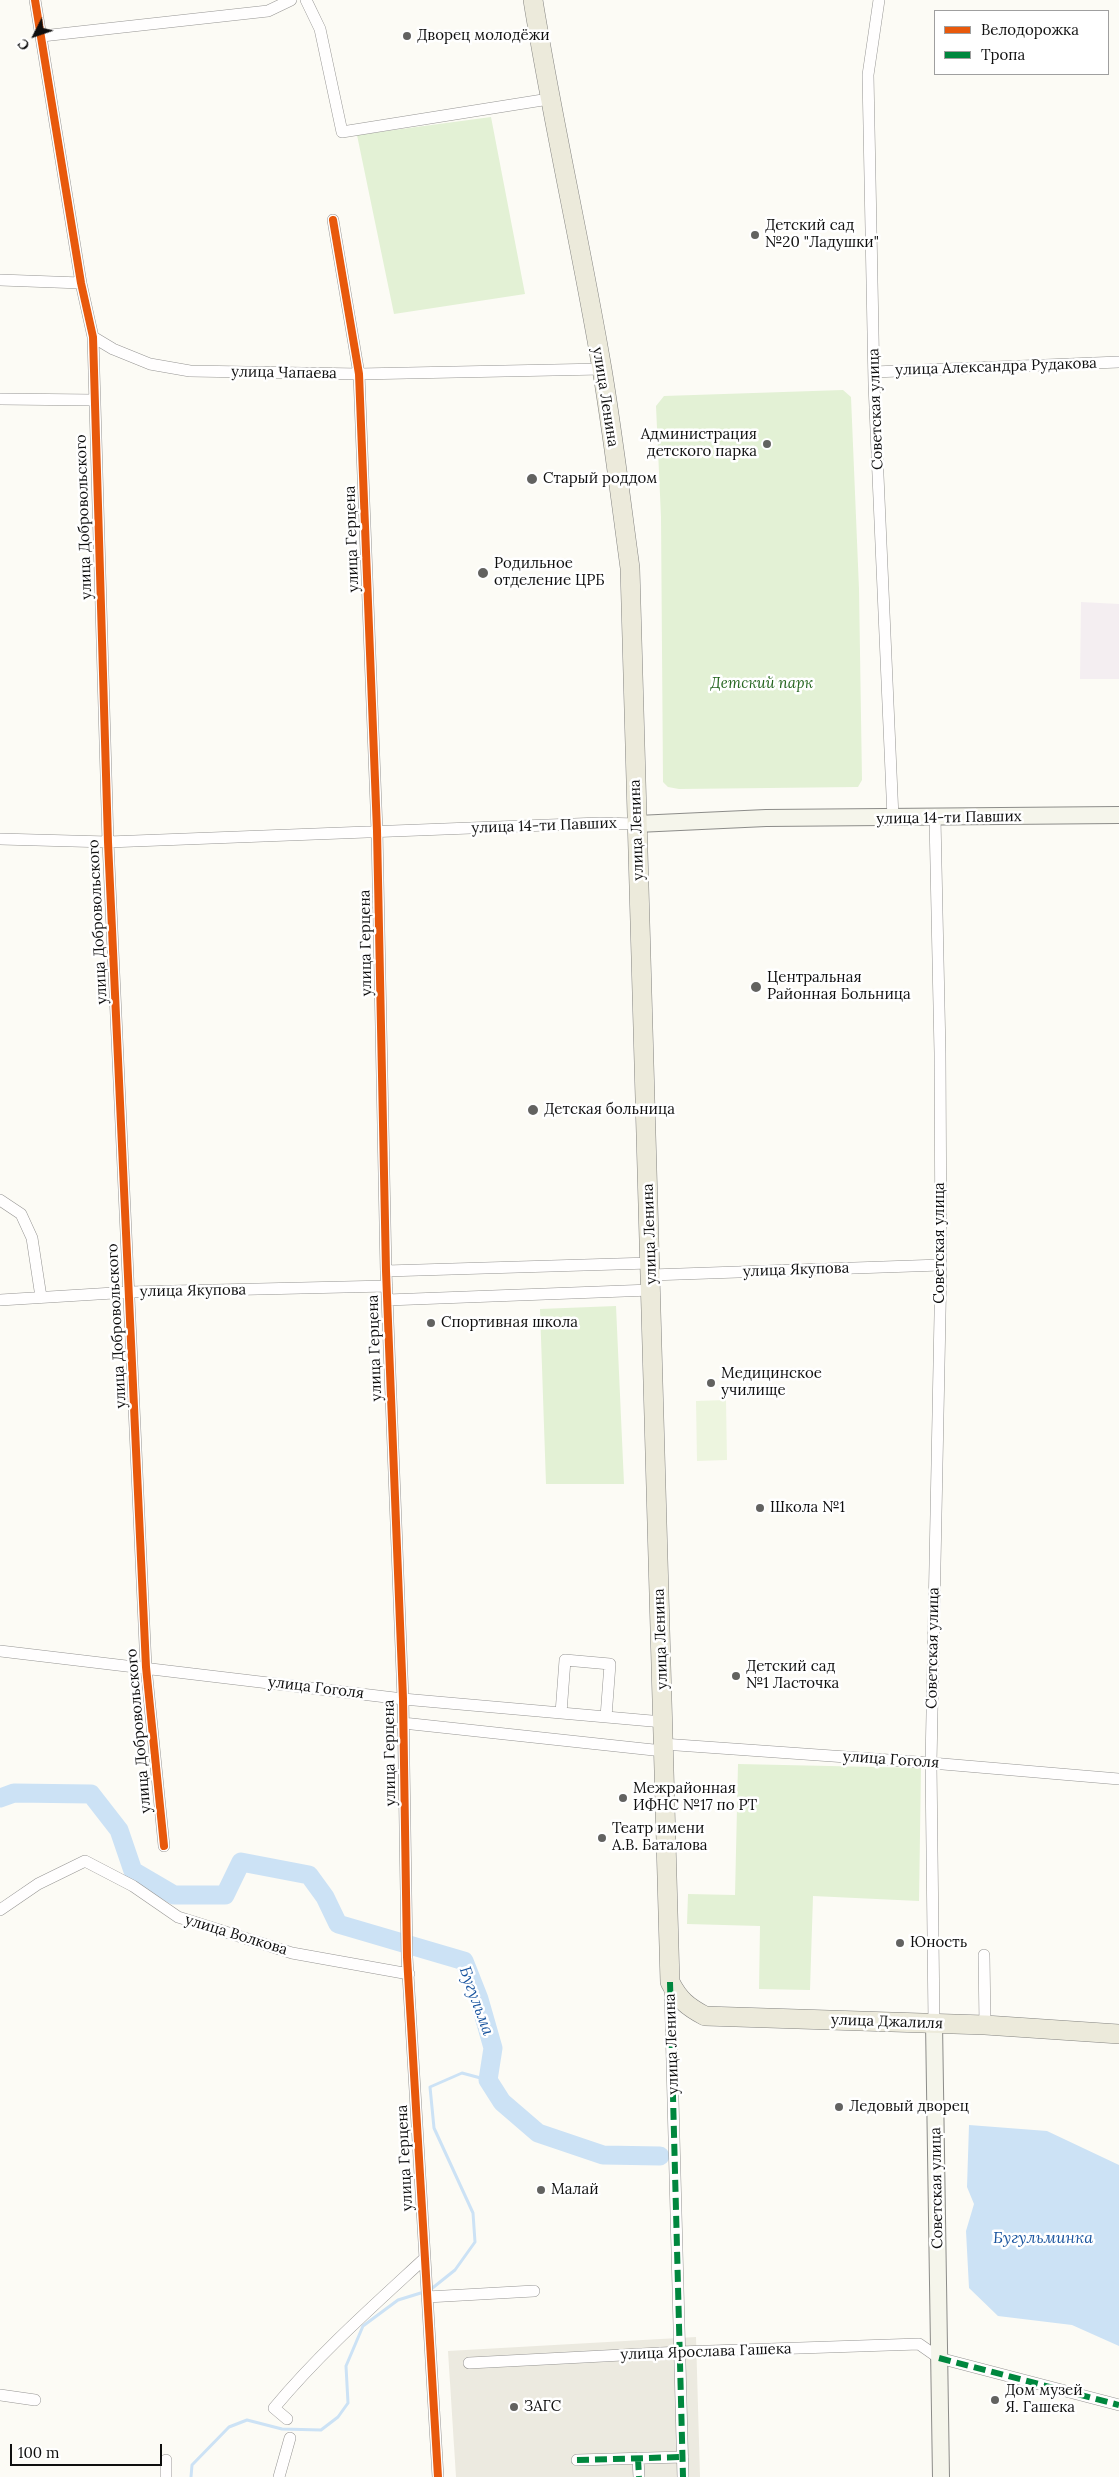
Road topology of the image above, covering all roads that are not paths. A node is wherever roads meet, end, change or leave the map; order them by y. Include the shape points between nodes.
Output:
1 (35, 0) edge
2 (291, 0) edge
3 (306, 0) edge
4 (533, 0) edge
5 (879, 0) edge
6 (42, 36) junction
7 (549, 99) junction
8 (333, 220) dead end
9 (0, 280) edge
10 (81, 282) junction
11 (93, 337) junction
12 (1119, 362) edge
13 (602, 369) junction
14 (874, 372) junction
15 (359, 374) junction
16 (0, 399) edge
17 (94, 400) junction
18 (1119, 815) edge
19 (893, 818) junction
20 (935, 818) junction
21 (637, 824) junction
22 (377, 831) junction
23 (0, 839) edge
24 (108, 842) junction
25 (0, 1200) edge
26 (941, 1265) junction
27 (386, 1271) junction
28 (651, 1276) junction
29 (387, 1286) junction
30 (130, 1292) junction
31 (41, 1297) junction
32 (0, 1300) edge
33 (387, 1300) junction
34 (0, 1651) edge
35 (146, 1667) junction
36 (403, 1699) junction
37 (561, 1713) junction
38 (606, 1717) junction
39 (663, 1722) junction
40 (403, 1724) junction
41 (663, 1748) junction
42 (931, 1763) junction
43 (1119, 1779) edge
44 (164, 1846) dead end
45 (0, 1910) edge
46 (984, 1955) dead end
47 (409, 1974) junction
48 (670, 1982) junction
49 (934, 2023) junction
50 (985, 2024) junction
51 (1119, 2034) edge
52 (424, 2259) junction
53 (534, 2291) dead end
54 (427, 2297) junction
55 (680, 2352) junction
56 (939, 2358) junction
57 (469, 2364) dead end
58 (0, 2396) edge
59 (35, 2400) dead end
60 (1119, 2405) edge
61 (287, 2419) dead end
62 (290, 2438) dead end
63 (683, 2456) junction
64 (638, 2458) junction
65 (166, 2460) dead end
66 (577, 2460) dead end
67 (166, 2477) edge
68 (279, 2477) edge
69 (438, 2477) edge
70 (639, 2477) edge
71 (684, 2477) edge
72 (941, 2477) edge

1 - 6 street, улица Добровольского
2 - 6 street via 268,11
3 - 7 street via 320,29 342,132
4 - 7 main road, улица Ленина
5 - 14 street, Советская улица via 868,75
6 - 10 street, улица Добровольского
7 - 13 main road, улица Ленина
8 - 15 street, улица Герцена
9 - 10 street
10 - 11 street, улица Добровольского
11 - 15 street, улица Чапаева via 150,364 190,371
11 - 17 street, улица Добровольского
12 - 14 street, улица Александра Рудакова
13 - 15 street, улица Чапаева
13 - 21 main road, улица Ленина via 630,568
14 - 19 street, Советская улица
15 - 22 street, улица Герцена
16 - 17 street
17 - 24 street, улица Добровольского
18 - 20 street, улица 14-ти Павших
19 - 20 street, улица 14-ти Павших
19 - 21 street, улица 14-ти Павших via 766,818
20 - 26 street, Советская улица
21 - 22 street, улица 14-ти Павших
21 - 28 main road, улица Ленина
22 - 24 street, улица 14-ти Павших
22 - 27 street, улица Герцена
23 - 24 street, улица 14-ти Павших
24 - 30 street, улица Добровольского
25 - 31 street via 21,1214 32,1238
26 - 28 street, улица Якупова
26 - 42 street, Советская улица
27 - 28 street
27 - 29 street, улица Герцена
28 - 33 street
28 - 39 main road, улица Ленина
29 - 30 street, улица Якупова
29 - 33 street, улица Герцена
30 - 31 street, улица Якупова
30 - 35 street, улица Добровольского
31 - 32 street, улица Якупова
33 - 36 street, улица Герцена
34 - 35 street, улица Гоголя
35 - 36 street, улица Гоголя
35 - 44 street, улица Добровольского
36 - 37 street, улица Гоголя
36 - 40 street, улица Герцена
37 - 38 street, улица Гоголя
37 - 38 street via 564,1660 601,1663 610,1664
38 - 39 street, улица Гоголя
39 - 41 main road, улица Ленина
40 - 41 street, улица Гоголя
40 - 47 street, улица Герцена
41 - 42 street, улица Гоголя
41 - 48 main road, улица Ленина
42 - 43 street, улица Гоголя
42 - 49 street, Советская улица
45 - 47 street, улица Волкова via 38,1884 85,1861 132,1886 178,1917 292,1953
46 - 50 street
47 - 52 street, улица Герцена
48 - 49 main road, улица Джалиля via 678,1998 706,2016
48 - 55 street, улица Ленина
49 - 50 main road, улица Джалиля
49 - 56 street, Советская улица
50 - 51 main road, улица Джалиля
52 - 54 street, улица Герцена
52 - 61 street via 340,2336 292,2386 274,2408
53 - 54 street
54 - 69 street, улица Герцена
55 - 56 street, улица Ярослава Гашека via 919,2344
55 - 57 street, улица Ярослава Гашека
55 - 63 street, улица Ленина
56 - 60 street, улица Ярослава Гашека
56 - 72 street, Советская улица
58 - 59 street
62 - 68 street
63 - 64 street
63 - 71 street, улица Ленина
64 - 66 street
64 - 70 street
65 - 67 street

